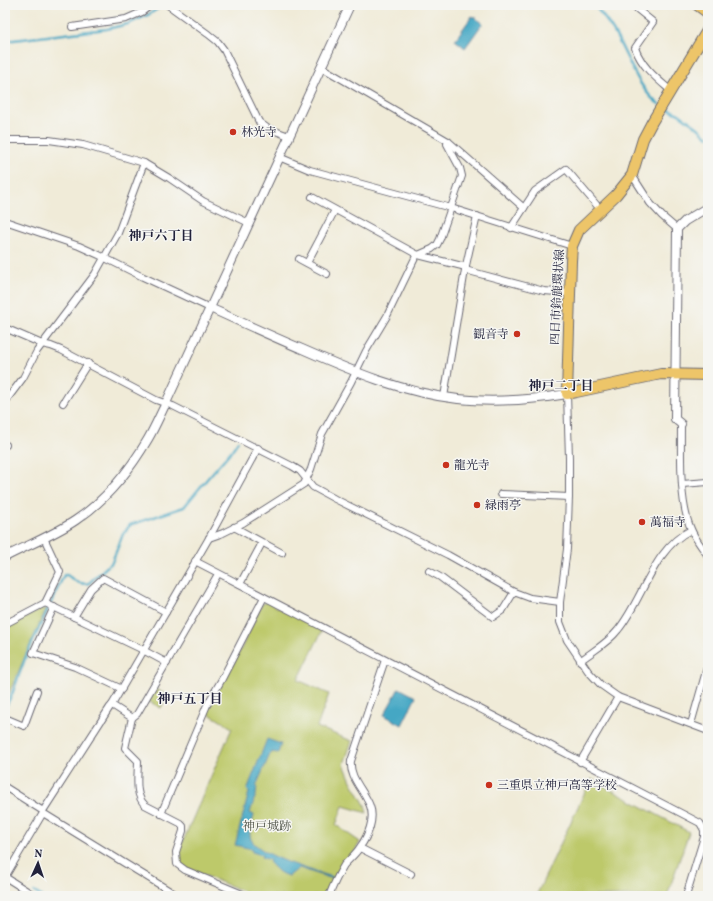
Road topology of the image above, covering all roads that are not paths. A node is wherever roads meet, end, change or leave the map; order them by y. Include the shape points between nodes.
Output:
1 (151, 5) edge
2 (350, 5) edge
3 (632, 5) edge
4 (697, 5) edge
5 (169, 6) edge
6 (708, 13) edge
7 (72, 27) dead end
8 (708, 30) edge
9 (321, 67) junction
10 (669, 94) junction
11 (289, 136) junction
12 (5, 140) edge
13 (448, 141) junction
14 (280, 157) junction
15 (144, 163) junction
16 (632, 175) junction
17 (312, 197) dead end
18 (708, 207) edge
19 (451, 208) junction
20 (524, 208) junction
21 (600, 209) junction
22 (335, 210) junction
23 (477, 216) junction
24 (5, 221) edge
25 (249, 223) junction
26 (511, 228) junction
27 (677, 229) junction
28 (572, 246) junction
29 (418, 255) junction
30 (104, 258) junction
31 (299, 259) dead end
32 (307, 263) junction
33 (466, 269) junction
34 (328, 274) dead end
35 (570, 293) junction
36 (210, 308) junction
37 (5, 328) edge
38 (42, 344) junction
39 (88, 363) junction
40 (356, 372) junction
41 (674, 374) junction
42 (708, 375) edge
43 (567, 394) junction
44 (444, 397) junction
45 (5, 402) edge
46 (63, 403) dead end
47 (166, 403) junction
48 (681, 424) joint
49 (258, 448) junction
50 (306, 479) junction
51 (708, 482) edge
52 (682, 484) junction
53 (501, 494) dead end
54 (569, 497) junction
55 (234, 527) junction
56 (691, 530) junction
57 (44, 538) junction
58 (209, 538) junction
59 (262, 543) junction
60 (6, 553) edge
61 (282, 553) dead end
62 (708, 556) edge
63 (195, 561) junction
64 (429, 571) dead end
65 (218, 574) junction
66 (240, 584) junction
67 (514, 592) junction
68 (264, 597) junction
69 (560, 602) junction
70 (45, 603) junction
71 (54, 607) junction
72 (166, 612) junction
73 (74, 617) junction
74 (5, 624) edge
75 (143, 650) junction
76 (385, 660) junction
77 (580, 661) junction
78 (167, 663) junction
79 (708, 664) edge
80 (122, 689) junction
81 (37, 692) dead end
82 (618, 697) junction
83 (112, 705) junction
84 (5, 718) edge
85 (132, 718) junction
86 (691, 724) junction
87 (708, 731) edge
88 (580, 762) junction
89 (5, 787) edge
90 (43, 812) junction
91 (161, 814) junction
92 (706, 828) edge
93 (360, 848) junction
94 (411, 874) dead end
95 (6, 876) edge
96 (236, 894) edge
97 (35, 896) edge
98 (178, 896) edge
99 (247, 896) edge
100 (329, 896) edge
101 (686, 896) edge

1 - 7 street via 126,19
2 - 9 street
3 - 10 street via 654,22 635,48 638,56 646,69
4 - 6 main road
5 - 11 street via 218,42 259,122 267,128
8 - 10 main road, 四日市鈴鹿環状線
9 - 11 street
9 - 13 street
10 - 16 main road, 四日市鈴鹿環状線 via 643,139
11 - 14 street
12 - 15 street via 49,140 83,145
13 - 19 street via 447,144 462,176
13 - 20 street
14 - 19 street via 310,170
14 - 25 street
15 - 25 street via 203,201
15 - 30 street via 118,233
16 - 21 main road, 四日市鈴鹿環状線 via 616,195
16 - 27 street via 650,203
17 - 22 street
18 - 27 street via 684,221
19 - 23 street
19 - 29 street via 437,245
20 - 21 street via 535,191 566,169
20 - 26 street
21 - 28 main road, 四日市鈴鹿環状線 via 578,230
22 - 29 street
22 - 32 street
23 - 26 street
23 - 33 street
24 - 30 street via 79,246
25 - 36 street
26 - 28 street
27 - 41 street
28 - 35 main road, 四日市鈴鹿環状線
29 - 33 street
29 - 40 street
30 - 36 street
30 - 38 street via 95,274
31 - 32 street
32 - 34 street
33 - 35 street via 544,291
33 - 44 street
35 - 43 main road, 四日市鈴鹿環状線
36 - 40 street
36 - 47 street
37 - 38 street
38 - 39 street
38 - 45 street via 23,378
39 - 46 street
39 - 47 street
40 - 44 street via 382,382
40 - 50 street via 322,434
41 - 42 main road
41 - 43 main road via 661,374
41 - 48 street via 675,419
43 - 44 street via 530,400 502,401
43 - 54 street
47 - 49 street
47 - 57 street via 137,457 118,481 76,520
48 - 52 street
49 - 50 street via 300,471
49 - 58 street
50 - 55 street via 304,484
50 - 67 street via 335,499 448,555
51 - 52 street
52 - 56 street via 686,516
53 - 54 street
54 - 69 street via 567,549
55 - 58 street
55 - 59 street
56 - 62 street
56 - 77 street via 665,553 618,630
57 - 60 street
57 - 70 street via 60,572
58 - 63 street
59 - 61 street
59 - 66 street
63 - 65 street
63 - 72 street
64 - 67 street via 493,618 503,610
65 - 66 street
65 - 78 street
66 - 68 street
67 - 69 street via 530,598
68 - 76 street
68 - 91 street via 207,705
69 - 77 street via 561,626
70 - 71 street
70 - 74 street
71 - 73 street
71 - 80 street via 33,652
72 - 73 street via 103,578 91,588
72 - 75 street
73 - 75 street
75 - 78 street
75 - 80 street
76 - 88 street
76 - 93 street via 350,768 371,812 369,829
77 - 82 street via 602,685
78 - 85 street via 137,714
79 - 86 street
80 - 83 street
81 - 84 street via 24,726
82 - 86 street
82 - 88 street
83 - 85 street
83 - 90 street
85 - 91 street via 125,748 138,761 141,802
86 - 87 street
88 - 92 street
89 - 90 street
90 - 95 street
90 - 98 street
91 - 96 street via 183,826 176,852 177,864
92 - 101 street
93 - 94 street
93 - 100 street via 343,867
95 - 97 street
96 - 99 street

